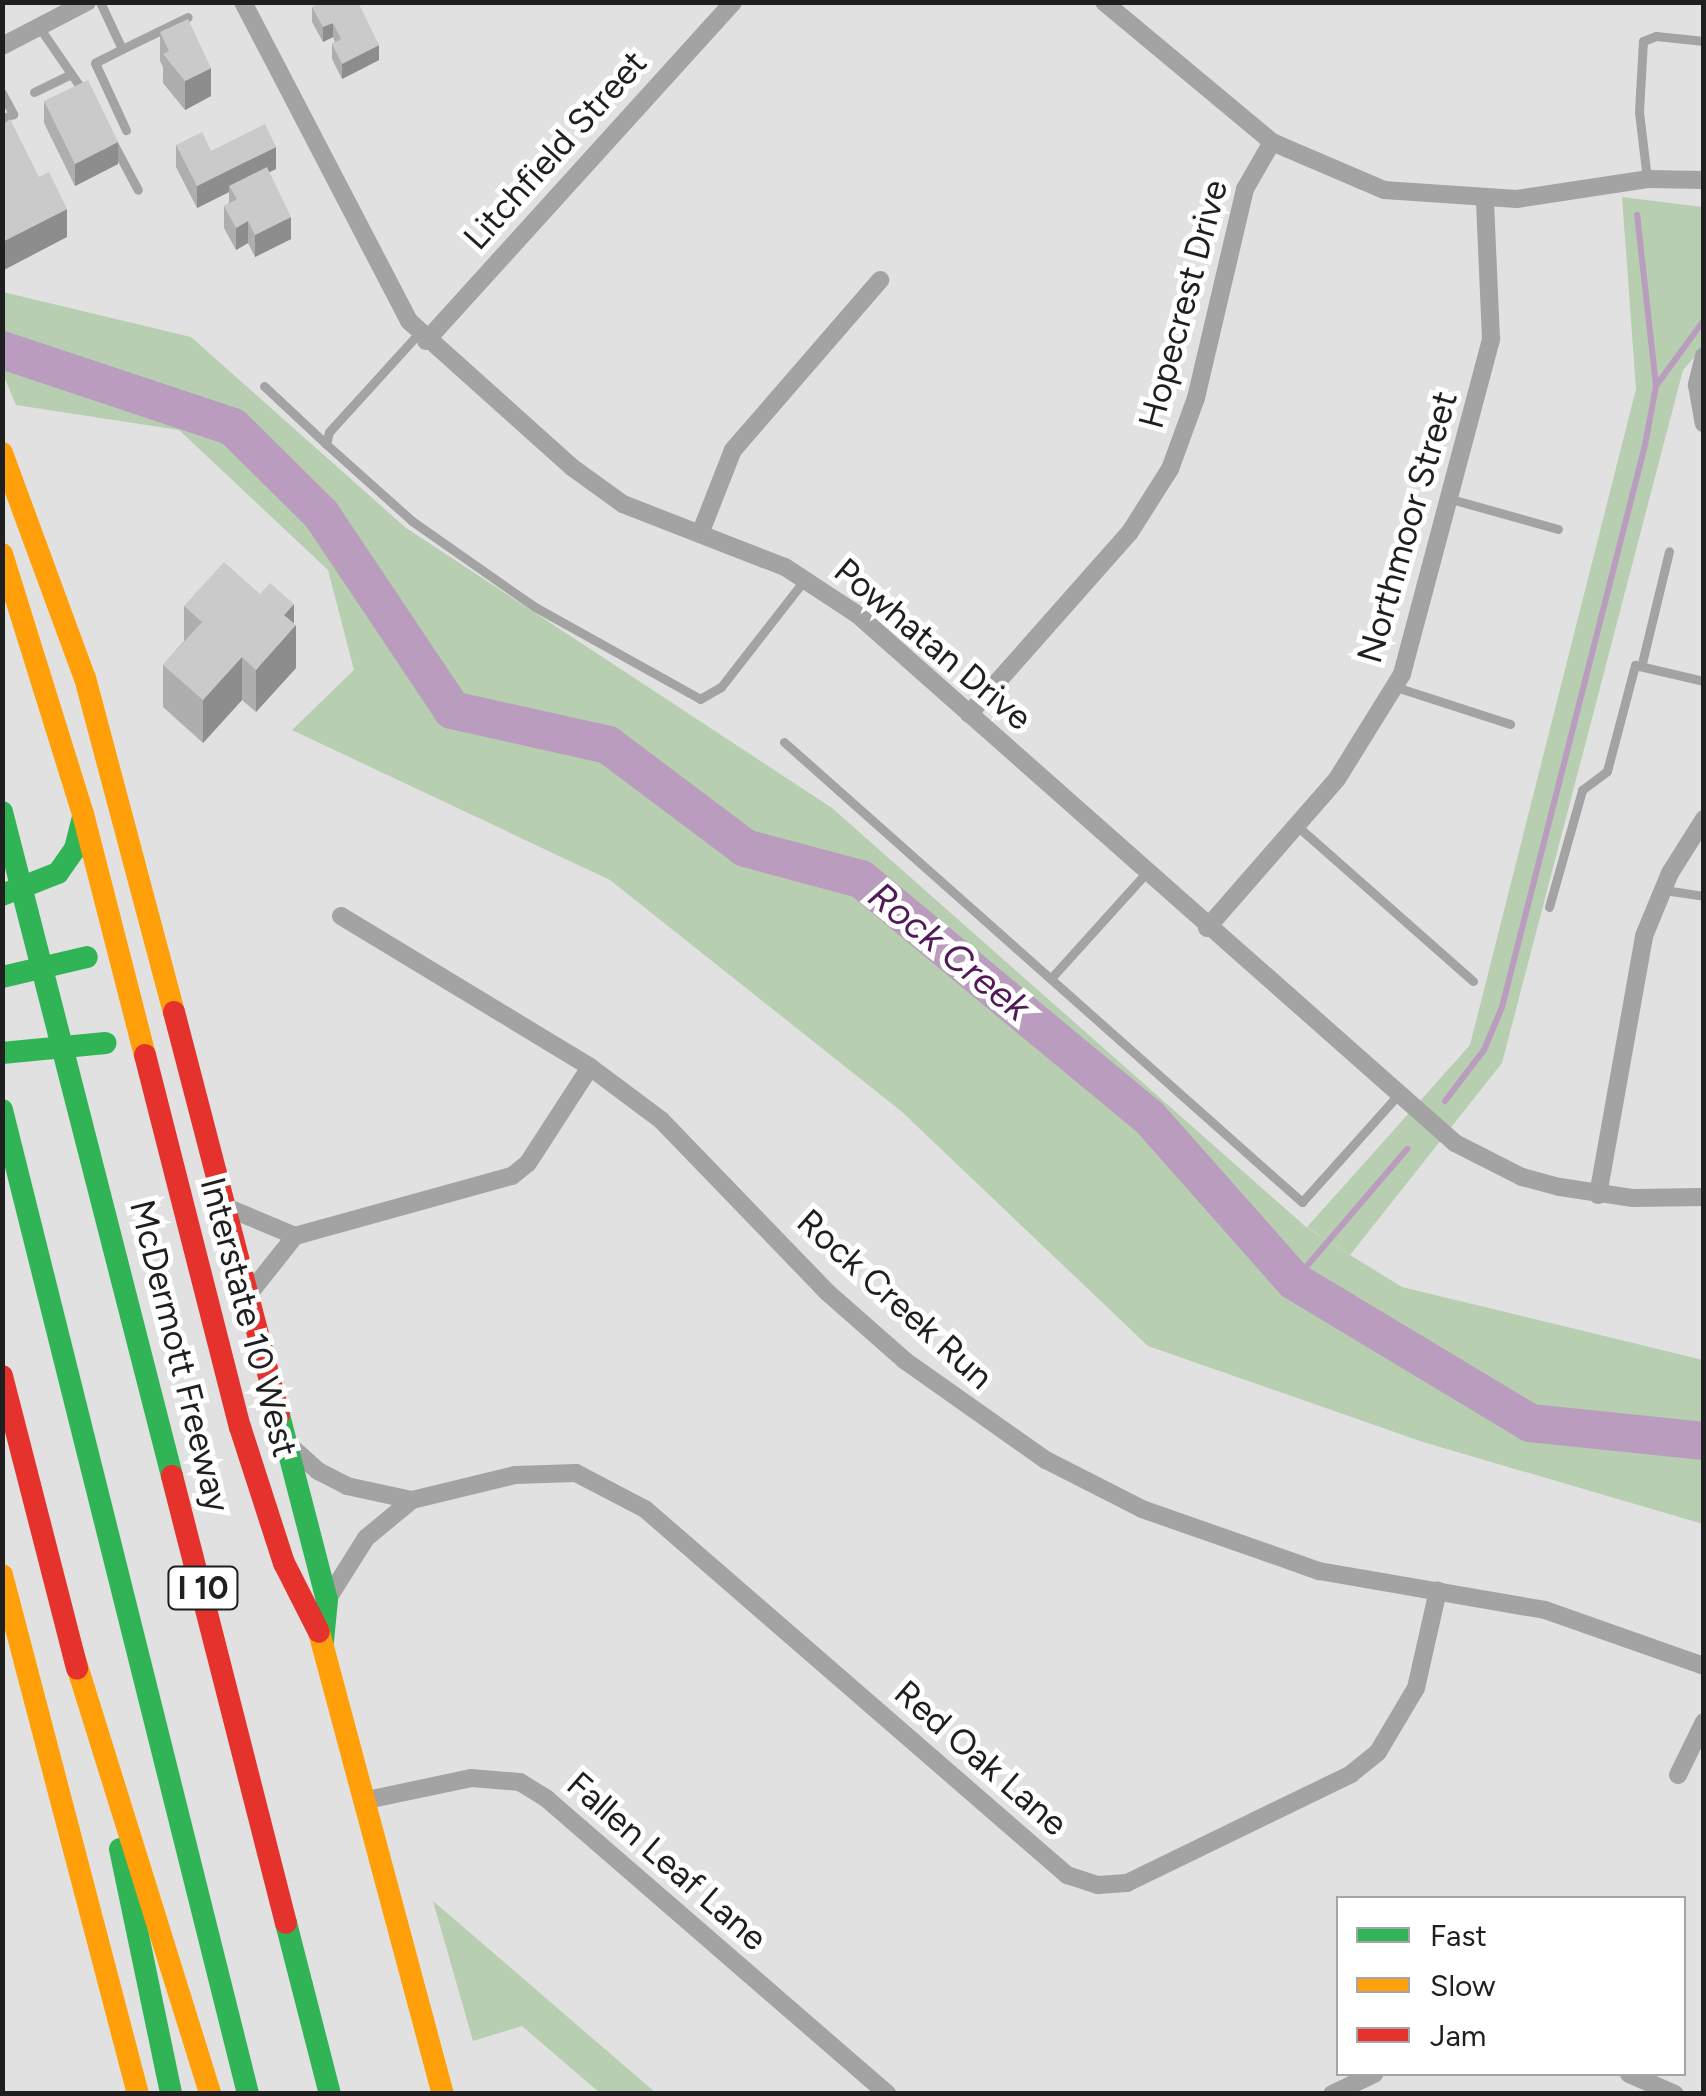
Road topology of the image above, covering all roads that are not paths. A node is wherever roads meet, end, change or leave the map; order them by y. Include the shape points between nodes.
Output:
1 (87, 2) edge
2 (100, 2) edge
3 (243, 2) edge
4 (732, 2) edge
5 (1104, 2) edge
6 (188, 17) edge
7 (40, 27) junction
8 (1704, 42) edge
9 (2, 46) edge
10 (122, 49) junction
11 (71, 74) junction
12 (34, 92) dead end
13 (2, 93) edge
14 (94, 107) edge
15 (2, 119) edge
16 (102, 124) edge
17 (126, 130) dead end
18 (1272, 142) junction
19 (1647, 179) junction
20 (1704, 180) edge
21 (138, 190) dead end
22 (1485, 200) junction
23 (880, 280) dead end
24 (422, 337) junction
25 (1704, 356) edge
26 (264, 386) dead end
27 (1704, 423) edge
28 (326, 444) junction
29 (2, 453) edge
30 (1451, 498) junction
31 (1558, 529) dead end
32 (700, 534) junction
33 (1669, 551) dead end
34 (2, 554) edge
35 (805, 579) junction
36 (1642, 663) junction
37 (1704, 681) edge
38 (1396, 687) junction
39 (969, 714) junction
40 (1510, 724) dead end
41 (784, 742) dead end
42 (2, 812) edge
43 (82, 814) junction
44 (1704, 819) edge
45 (1296, 825) junction
46 (1146, 872) junction
47 (1662, 890) junction
48 (2, 895) edge
49 (1704, 896) edge
50 (1549, 907) dead end
51 (341, 916) dead end
52 (1207, 928) junction
53 (118, 950) junction
54 (1053, 976) junction
55 (2, 978) edge
56 (1472, 980) dead end
57 (2, 1053) edge
58 (590, 1067) junction
59 (152, 1089) junction
60 (1398, 1096) junction
61 (2, 1110) edge
62 (1598, 1195) junction
63 (1704, 1197) edge
64 (226, 1207) junction
65 (295, 1236) junction
66 (249, 1294) junction
67 (2, 1376) edge
68 (288, 1443) junction
69 (412, 1500) junction
70 (2, 1575) edge
71 (1438, 1590) junction
72 (328, 1600) junction
73 (323, 1641) junction
74 (73, 1654) junction
75 (1704, 1666) edge
76 (1704, 1722) edge
77 (1678, 1775) dead end
78 (367, 1800) junction
79 (1370, 2076) edge
80 (1634, 2076) edge
81 (138, 2094) edge
82 (171, 2094) edge
83 (210, 2094) edge
84 (248, 2094) edge
85 (330, 2094) edge
86 (443, 2094) edge
87 (887, 2094) edge
88 (1332, 2094) edge
89 (1675, 2094) edge

1 - 7 street
2 - 10 lane
3 - 24 street, Powhatan Drive
4 - 24 street, Litchfield Street
5 - 18 street
6 - 10 lane
7 - 9 street
7 - 11 lane
8 - 19 lane via 1656,36 1644,42 1639,112
10 - 17 lane via 94,63
11 - 12 lane
11 - 14 lane
13 - 15 lane via 13,114
16 - 21 lane
18 - 22 street via 1384,190
18 - 39 street, Hopecrest Drive via 1244,189 1196,398 1170,468 1130,532
19 - 20 street
19 - 22 street
22 - 30 street, Northmoor Street via 1490,339
23 - 32 street via 733,450
24 - 28 lane via 329,432
24 - 32 street, Powhatan Drive via 610,495
25 - 27 street via 1696,385
26 - 28 lane
28 - 35 lane via 412,522 535,608 700,699 721,687
29 - 64 main road via 85,678
30 - 31 lane
30 - 38 street, Northmoor Street
32 - 35 street, Powhatan Drive
33 - 36 lane
34 - 43 main road, Interstate 10 West
35 - 39 street, Powhatan Drive via 858,615
36 - 37 lane
36 - 50 lane via 1634,666 1608,771 1582,790
38 - 40 lane
38 - 45 street, Northmoor Street via 1366,741
39 - 46 street, Powhatan Drive
41 - 54 lane
42 - 85 main road, McDermott Freeway / I 10
43 - 48 main road, bridge via 75,849 58,873
43 - 53 main road, Interstate 10 West
44 - 47 street
45 - 52 street, Northmoor Street
45 - 56 lane
46 - 52 street, Powhatan Drive
46 - 54 lane
47 - 49 lane
47 - 62 street via 1644,936
51 - 58 street, Rock Creek Run
52 - 60 street, Powhatan Drive
53 - 55 main road, bridge
53 - 59 main road, Interstate 10 West
54 - 60 lane via 1302,1202
57 - 59 main road, bridge via 106,1043
58 - 65 street via 528,1163 512,1176
58 - 71 street, Rock Creek Run via 661,1120 828,1292 904,1360 1046,1460 1142,1509 1319,1571
59 - 73 main road, Interstate 10 West via 240,1428 284,1563
60 - 62 street, Powhatan Drive via 1488,1162
61 - 84 main road, I 10
62 - 63 street, Powhatan Drive
64 - 65 street
64 - 66 main road
65 - 66 street
66 - 68 main road
67 - 74 main road
68 - 69 street, Red Oak Lane via 347,1486
68 - 72 main road
69 - 71 street, Red Oak Lane via 550,1470 622,1493 1067,1875 1098,1884 1128,1883 1351,1774 1378,1752 1416,1688
69 - 72 street, Red Oak Lane via 366,1538
70 - 81 main road
71 - 75 street, Rock Creek Run via 1544,1610
72 - 73 main road
73 - 78 main road, Interstate 10 West
74 - 82 main road
74 - 83 main road
76 - 77 street
78 - 86 main road, Interstate 10 West
78 - 87 street, Fallen Leaf Lane via 471,1778 520,1782
79 - 88 street
80 - 89 street

